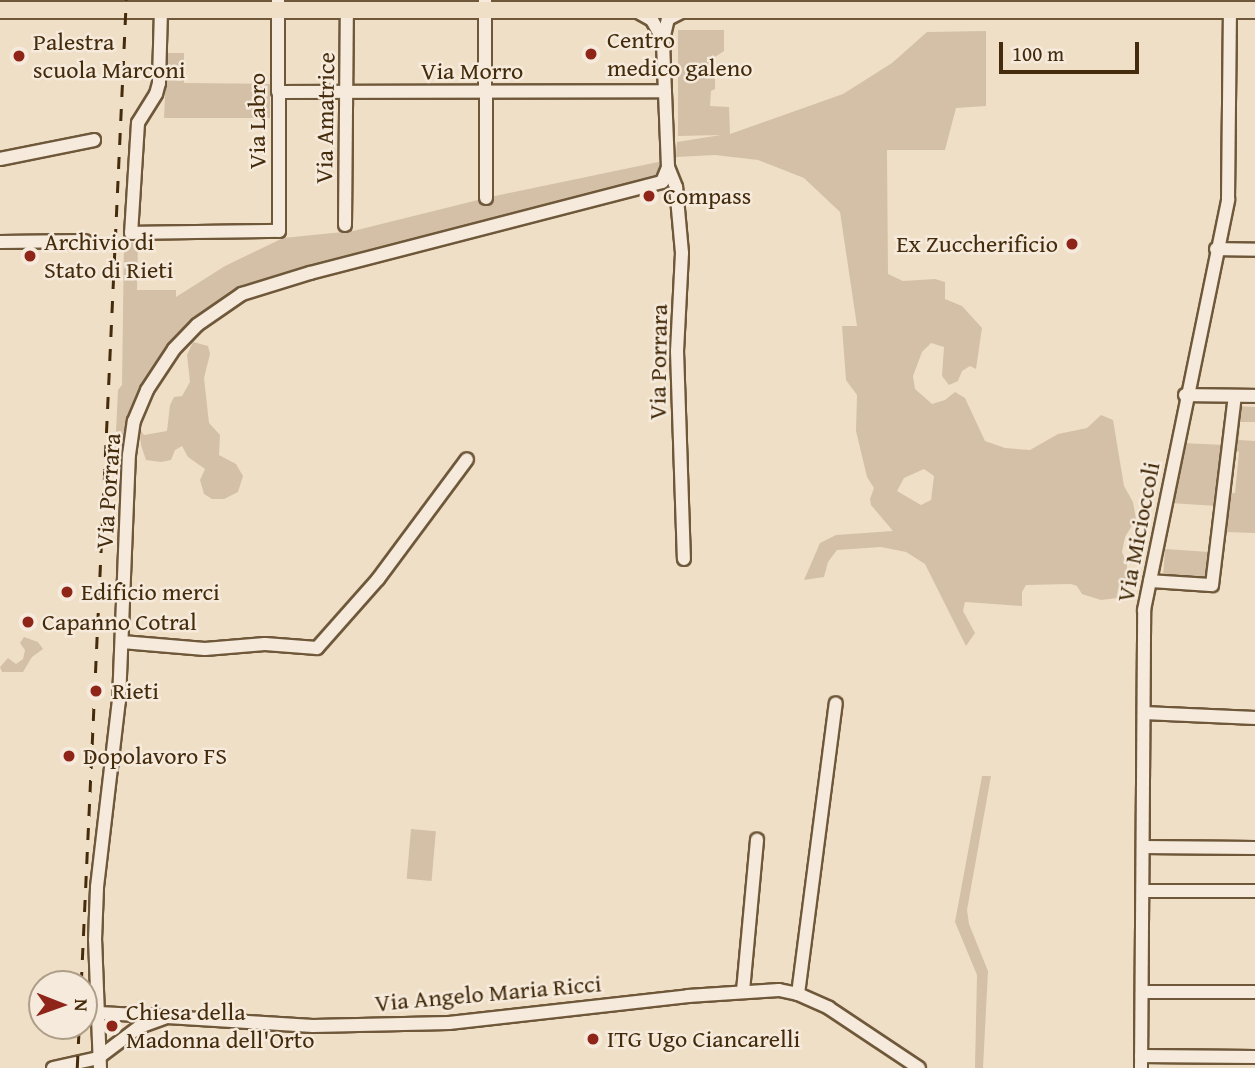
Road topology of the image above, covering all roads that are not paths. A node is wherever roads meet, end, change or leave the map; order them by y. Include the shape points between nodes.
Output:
1 (667, 0) edge
2 (24, 5) edge
3 (109, 5) edge
4 (278, 5) edge
5 (385, 5) edge
6 (485, 5) edge
7 (582, 5) edge
8 (687, 6) edge
9 (152, 7) edge
10 (0, 10) edge
11 (1230, 10) junction
12 (1255, 10) edge
13 (347, 11) junction
14 (643, 11) junction
15 (663, 40) junction
16 (665, 91) junction
17 (278, 92) junction
18 (346, 92) junction
19 (486, 92) junction
20 (94, 140) dead end
21 (0, 159) edge
22 (668, 167) junction
23 (486, 198) dead end
24 (345, 225) dead end
25 (85, 241) dead end
26 (0, 242) edge
27 (1216, 249) junction
28 (1255, 250) edge
29 (1185, 395) junction
30 (1235, 396) junction
31 (1255, 396) edge
32 (467, 459) dead end
33 (684, 559) dead end
34 (1150, 581) junction
35 (122, 642) junction
36 (836, 703) dead end
37 (1144, 713) junction
38 (1255, 718) edge
39 (757, 840) dead end
40 (1143, 847) junction
41 (1255, 848) edge
42 (1143, 891) junction
43 (1255, 891) edge
44 (98, 970) edge
45 (743, 991) junction
46 (1142, 992) junction
47 (1255, 992) edge
48 (798, 993) junction
49 (98, 1013) joint
50 (167, 1017) junction
51 (1255, 1057) edge
52 (1141, 1062) edge
53 (99, 1063) edge
54 (53, 1068) edge
55 (919, 1068) edge

1 - 14 main road
2 - 3 main road
2 - 10 main road
3 - 9 main road
4 - 9 main road
4 - 13 main road
4 - 17 street, Via Labro
5 - 6 main road
5 - 13 main road
6 - 7 main road
6 - 19 street
7 - 14 main road
8 - 11 main road via 704,11
8 - 14 main road
8 - 15 street via 668,19
9 - 17 street, Via Labro via 159,83 138,123 131,233 279,231
11 - 12 main road
11 - 27 street, Via Micioccoli via 1230,181
13 - 18 street, Via Amatrice
14 - 15 street
15 - 16 street, Via Porrara
16 - 19 street, Via Morro
16 - 22 street, Via Porrara
17 - 18 street, Via Morro
18 - 19 street, Via Morro
18 - 24 street, Via Amatrice
19 - 23 street
20 - 21 street
22 - 33 street, Via Porrara via 676,187 682,253 677,351
22 - 35 street, Via Porrara via 665,178 654,186 271,284 242,294 197,325 165,361 134,421
25 - 26 street
27 - 28 street
27 - 29 street, Via Micioccoli
29 - 30 street
29 - 34 street, Via Micioccoli
30 - 31 street
30 - 34 street via 1212,585
32 - 35 street via 378,579 317,648 265,644 205,649
34 - 37 street, Via Micioccoli via 1143,619
35 - 44 street, Via Porrara via 97,887
36 - 48 street
37 - 38 street
37 - 40 street, Via Micioccoli
39 - 45 street
40 - 41 street
40 - 42 street, Via Micioccoli
42 - 43 street
42 - 46 street, Via Micioccoli
45 - 48 street, Via Angelo Maria Ricci
45 - 50 street, Via Angelo Maria Ricci via 449,1023 313,1026
46 - 47 street
46 - 52 street, Via Micioccoli
48 - 55 street, Via Angelo Maria Ricci via 830,1008
49 - 50 street
49 - 53 street, Via Porrara
50 - 53 street, Via Angelo Maria Ricci via 139,1027
51 - 52 street
53 - 54 street, Via Angelo Maria Ricci

